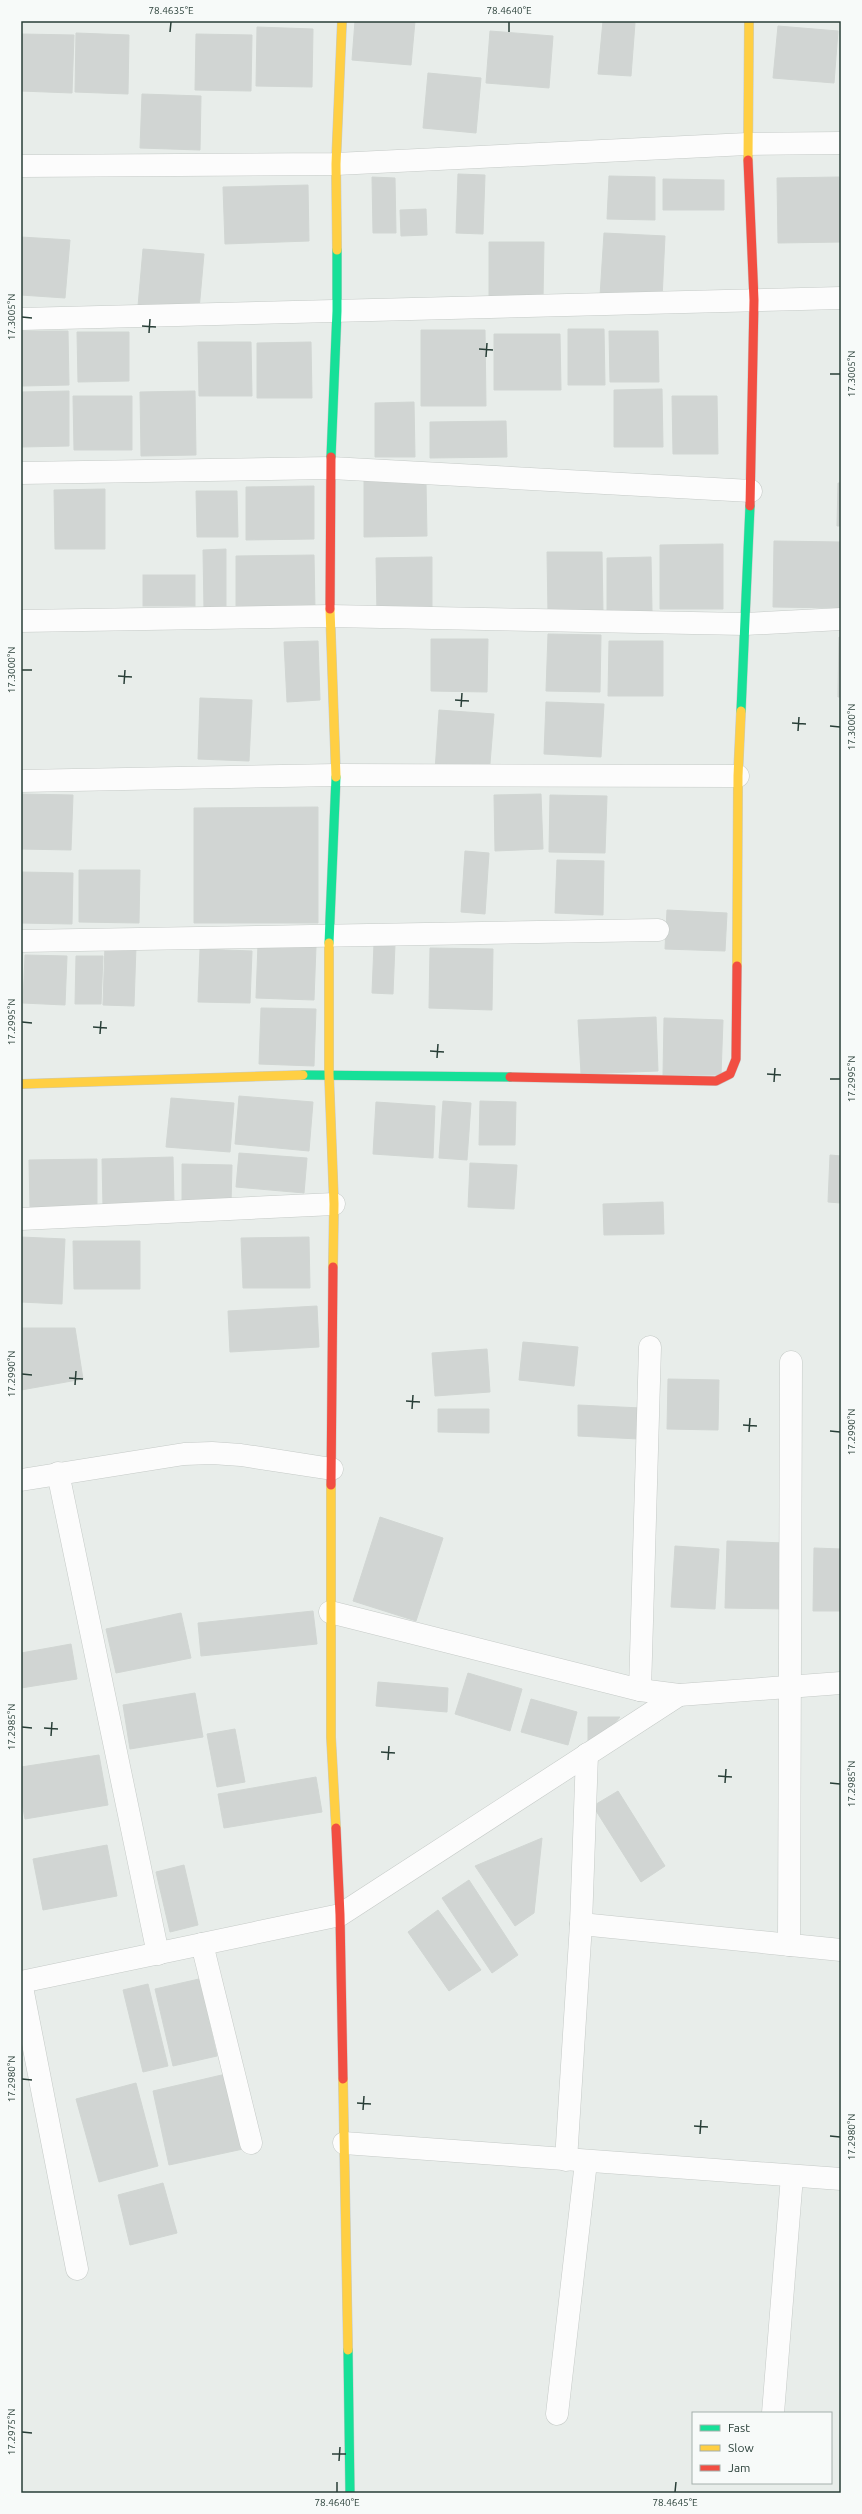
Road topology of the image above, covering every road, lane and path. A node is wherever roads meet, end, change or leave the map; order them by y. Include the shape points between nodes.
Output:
1 (342, 21) edge
2 (749, 21) edge
3 (841, 143) edge
4 (747, 144) junction
5 (336, 164) junction
6 (21, 166) edge
7 (841, 298) edge
8 (754, 300) junction
9 (337, 311) junction
10 (21, 319) edge
11 (331, 468) junction
12 (21, 473) edge
13 (751, 491) junction
14 (330, 616) junction
15 (841, 619) edge
16 (21, 621) edge
17 (745, 624) junction
18 (336, 775) junction
19 (738, 776) junction
20 (21, 781) edge
21 (658, 930) dead end
22 (329, 934) junction
23 (21, 941) edge
24 (329, 1074) junction
25 (21, 1084) edge
26 (334, 1204) junction
27 (21, 1219) edge
28 (650, 1347) dead end
29 (791, 1362) dead end
30 (332, 1469) junction
31 (58, 1473) junction
32 (21, 1480) edge
33 (330, 1612) junction
34 (841, 1683) edge
35 (791, 1687) junction
36 (640, 1690) junction
37 (679, 1695) junction
38 (587, 1754) junction
39 (340, 1916) junction
40 (581, 1924) junction
41 (202, 1944) junction
42 (789, 1945) junction
43 (841, 1950) edge
44 (158, 1954) junction
45 (21, 1982) edge
46 (251, 2143) dead end
47 (344, 2144) junction
48 (576, 2161) junction
49 (792, 2176) junction
50 (841, 2179) edge
51 (76, 2269) dead end
52 (773, 2412) edge
53 (557, 2414) dead end
54 (350, 2493) edge

1 - 5 street
2 - 4 street
3 - 4 street
4 - 5 street
4 - 8 street
5 - 6 street
5 - 9 street
7 - 8 street
8 - 9 street
8 - 13 street
9 - 10 street
9 - 11 street
11 - 12 street
11 - 13 street
11 - 14 street
13 - 17 street
14 - 16 street
14 - 17 street
14 - 18 street
15 - 17 street
17 - 19 street
18 - 19 street
18 - 20 street
18 - 22 street
19 - 24 street via 736,1059 730,1074 716,1081
21 - 22 street
22 - 23 street
22 - 24 street
24 - 25 street
24 - 26 street
26 - 27 street
26 - 30 street
28 - 36 street
29 - 35 street
30 - 31 street via 212,1453 184,1454
30 - 33 street
31 - 32 street
31 - 44 street
33 - 36 street
33 - 39 street via 331,1737
34 - 35 street
35 - 37 street
35 - 42 street
36 - 37 street
37 - 38 street
38 - 39 street
38 - 40 street
39 - 41 street
39 - 47 street
40 - 42 street
40 - 48 street
41 - 44 street
41 - 46 street
42 - 43 street
44 - 45 street
45 - 51 street
47 - 48 street
47 - 54 street
48 - 49 street
48 - 53 street
49 - 50 street
49 - 52 street

